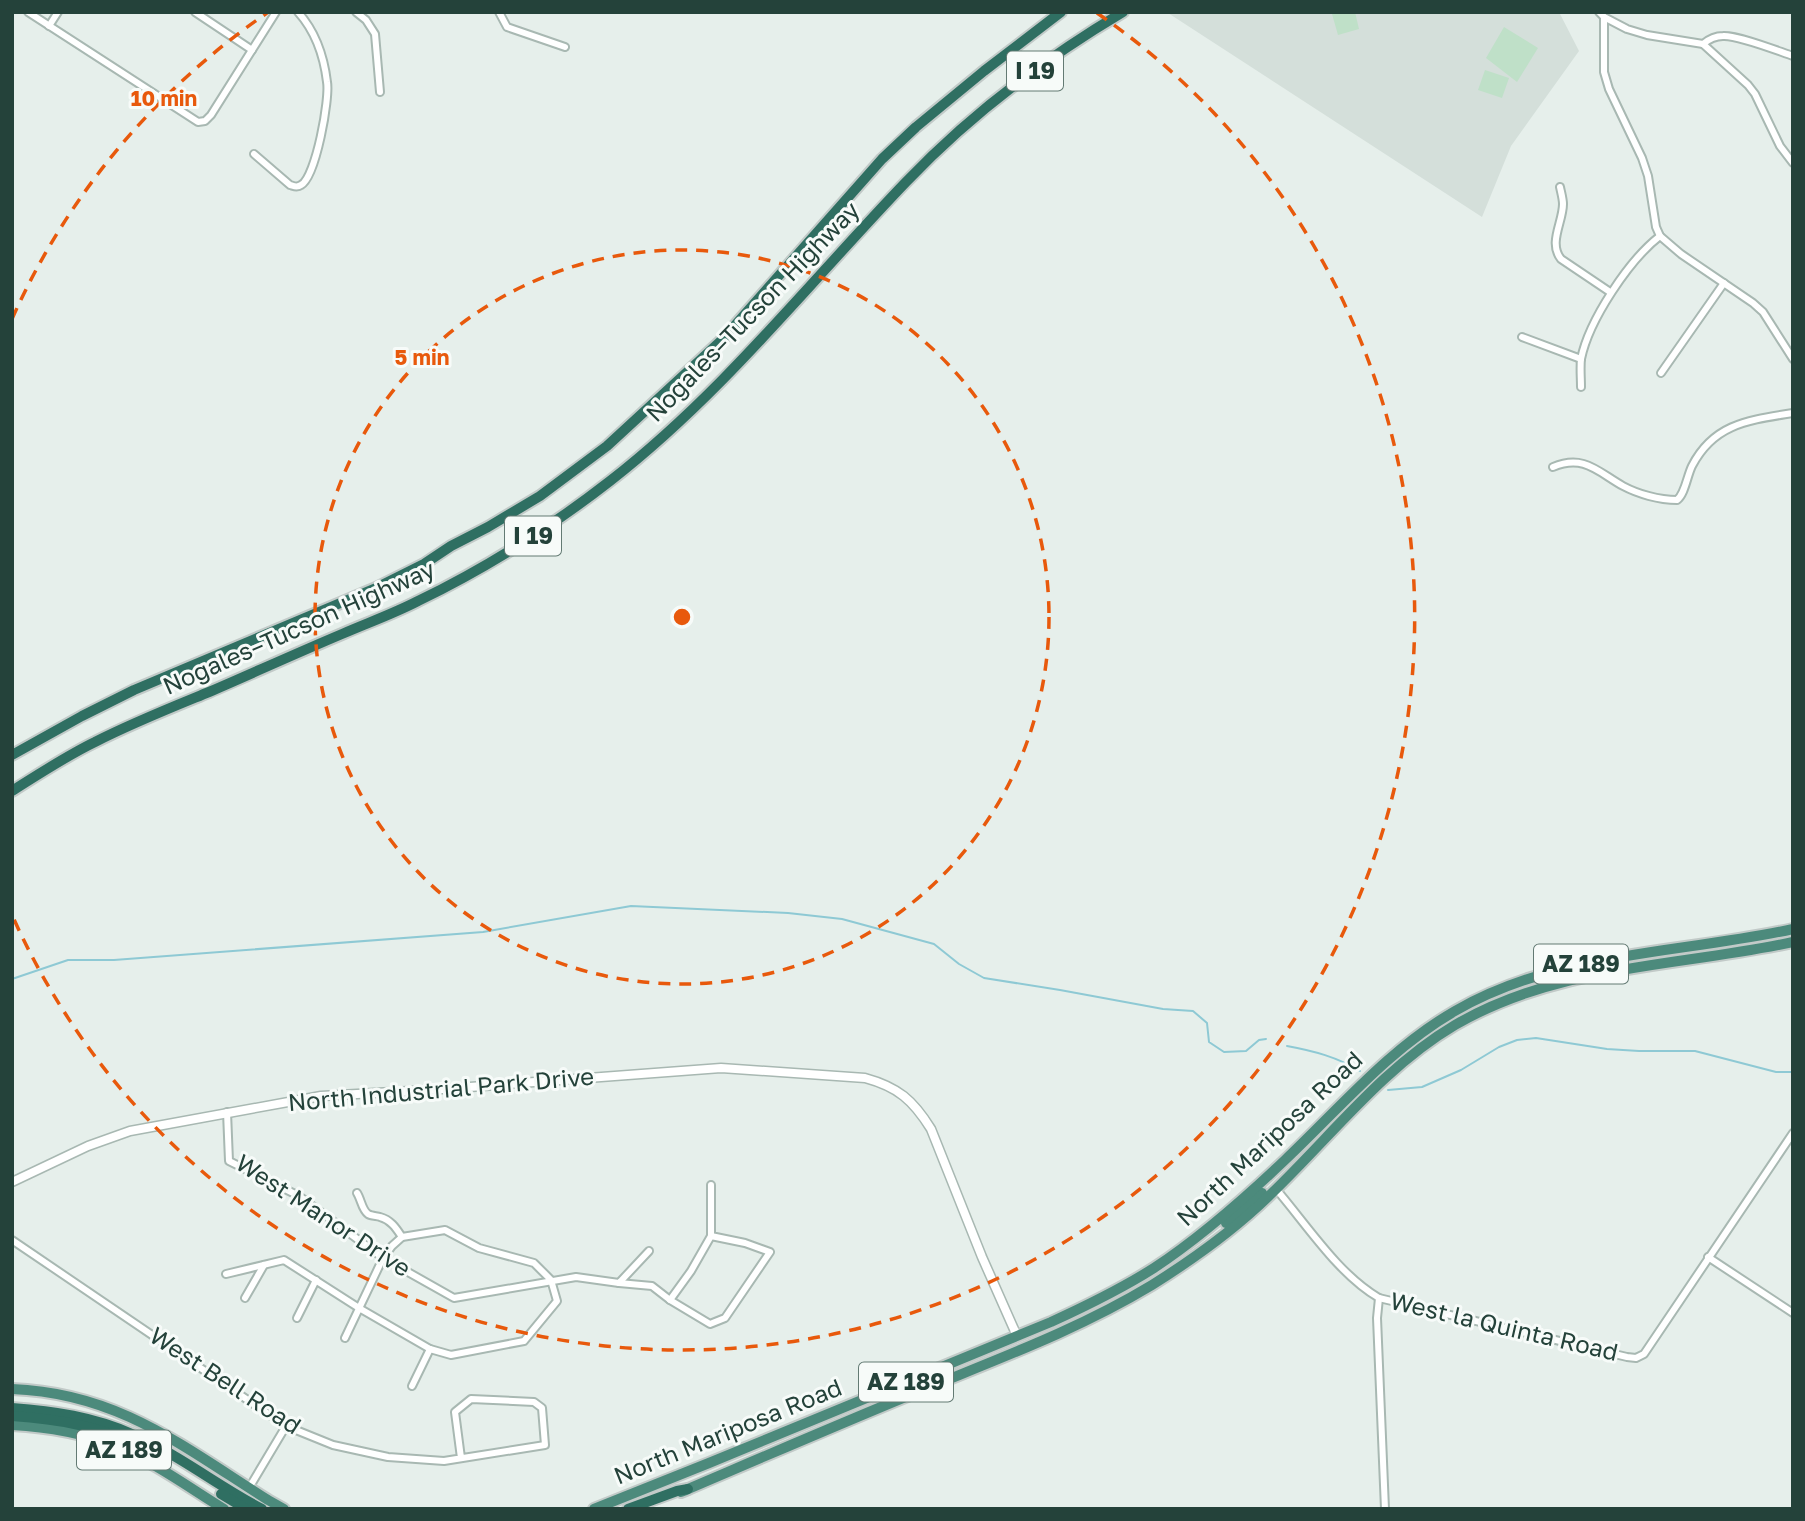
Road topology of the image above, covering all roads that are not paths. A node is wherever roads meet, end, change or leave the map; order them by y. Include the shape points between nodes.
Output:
1 (28, 12) edge
2 (58, 12) edge
3 (195, 12) edge
4 (276, 12) edge
5 (298, 12) edge
6 (356, 12) edge
7 (499, 12) edge
8 (1061, 12) edge
9 (1123, 12) edge
10 (1601, 15) edge
11 (49, 26) junction
12 (1703, 44) junction
13 (565, 47) dead end
14 (252, 50) junction
15 (1793, 57) edge
16 (380, 92) dead end
17 (254, 154) dead end
18 (1793, 163) edge
19 (1560, 187) dead end
20 (1660, 236) junction
21 (1724, 283) junction
22 (1610, 292) junction
23 (1522, 337) dead end
24 (1581, 359) junction
25 (1793, 359) edge
26 (1661, 373) dead end
27 (1581, 387) dead end
28 (1793, 414) edge
29 (1553, 467) dead end
30 (12, 755) edge
31 (12, 792) edge
32 (1792, 929) edge
33 (1793, 942) edge
34 (1781, 945) junction
35 (1681, 947) junction
36 (1671, 962) junction
37 (1353, 1101) junction
38 (227, 1112) junction
39 (1793, 1133) edge
40 (12, 1182) edge
41 (711, 1185) dead end
42 (1276, 1189) junction
43 (357, 1193) dead end
44 (712, 1236) junction
45 (402, 1237) junction
46 (12, 1240) edge
47 (649, 1251) dead end
48 (1708, 1257) junction
49 (383, 1258) junction
50 (264, 1265) junction
51 (226, 1275) dead end
52 (316, 1280) junction
53 (551, 1280) junction
54 (619, 1283) junction
55 (1116, 1290) junction
56 (245, 1298) dead end
57 (1379, 1298) junction
58 (670, 1300) junction
59 (1123, 1301) junction
60 (359, 1308) junction
61 (1793, 1313) edge
62 (297, 1318) dead end
63 (1017, 1336) junction
64 (345, 1338) dead end
65 (430, 1349) junction
66 (412, 1386) dead end
67 (12, 1389) edge
68 (919, 1391) junction
69 (12, 1408) edge
70 (12, 1416) edge
71 (12, 1425) edge
72 (286, 1426) junction
73 (461, 1458) junction
74 (249, 1488) junction
75 (688, 1489) junction
76 (224, 1509) edge
77 (246, 1509) edge
78 (262, 1509) edge
79 (284, 1509) edge
80 (594, 1509) edge
81 (628, 1509) edge
82 (643, 1509) edge
83 (1385, 1509) edge

1 - 11 street
2 - 11 street
3 - 14 street
4 - 14 street
5 - 17 street via 314,33 328,84 312,166 300,186 290,185
6 - 16 street via 375,34
7 - 13 street via 507,27
8 - 30 highway, Nogales–Tucson Highway / I 19 via 916,127 882,159 722,340 607,446 552,488 388,582 134,690
9 - 31 highway, Nogales–Tucson Highway / I 19 via 1004,93 954,137 908,180 704,400 611,481 560,518 414,603 151,715 93,743
10 - 12 street via 1647,35
10 - 20 street via 1604,72 1642,158
11 - 14 street via 201,122 211,115
12 - 15 street via 1727,36
12 - 18 street via 1755,94
19 - 22 street via 1563,204 1556,253
20 - 21 street
20 - 22 street
21 - 25 street via 1763,313
21 - 26 street
22 - 24 street
23 - 24 street
24 - 27 street
28 - 29 street via 1740,423 1706,444 1676,500 1638,493 1587,464
32 - 34 highway via 1781,937
32 - 35 highway, North Mariposa Road / AZ 189
33 - 34 highway, North Mariposa Road / AZ 189
34 - 36 highway, North Mariposa Road / AZ 189
35 - 36 highway
35 - 37 highway, North Mariposa Road / AZ 189 via 1571,966 1512,984 1421,1033 1390,1057
36 - 37 highway, North Mariposa Road / AZ 189 via 1575,978 1495,1005 1455,1025
37 - 42 highway, North Mariposa Road / AZ 189
37 - 55 highway, North Mariposa Road / AZ 189 via 1210,1227
38 - 40 street, North Industrial Park Drive via 112,1136
38 - 49 street, West Manor Drive via 229,1161 299,1196
38 - 63 street, North Industrial Park Drive via 321,1096 722,1068 882,1082 909,1099 931,1129
39 - 48 street
41 - 44 street
42 - 55 highway via 1265,1191 1189,1250
42 - 57 street, West la Quinta Road via 1341,1267
42 - 59 highway, North Mariposa Road / AZ 189 via 1217,1240
43 - 45 street, West Manor Drive via 368,1214 387,1220
44 - 58 street
44 - 58 street via 770,1252 725,1318 710,1324
45 - 49 street
45 - 53 street via 445,1230 479,1248 534,1263
46 - 72 street, West Bell Road
47 - 54 street
48 - 57 street, West la Quinta Road via 1644,1354 1636,1358
48 - 61 street
49 - 53 street, West Manor Drive via 454,1298
49 - 60 street
50 - 51 street
50 - 52 street via 285,1260
50 - 56 street
52 - 60 street
52 - 62 street
53 - 54 street via 576,1277
53 - 65 street via 556,1301 524,1341 452,1356
54 - 58 street via 652,1286
55 - 63 highway, North Mariposa Road / AZ 189
57 - 83 street
59 - 63 highway via 1034,1336
59 - 68 highway, North Mariposa Road / AZ 189 via 1054,1336
60 - 64 street
60 - 65 street
63 - 68 highway via 1007,1348
63 - 80 highway, North Mariposa Road / AZ 189
65 - 66 street
67 - 74 highway, AZ 189 via 83,1399 126,1414
68 - 75 highway, North Mariposa Road / AZ 189
69 - 78 highway via 66,1413 132,1434
70 - 77 highway via 65,1421 130,1441
71 - 76 highway, AZ 189 via 59,1429 112,1444
72 - 73 street, West Bell Road via 333,1445 388,1457
72 - 74 street
73 - 73 street, West Bell Road via 455,1412 471,1399 534,1402 542,1408 545,1445
74 - 79 highway, AZ 189
75 - 81 highway
75 - 82 highway, North Mariposa Road / AZ 189

